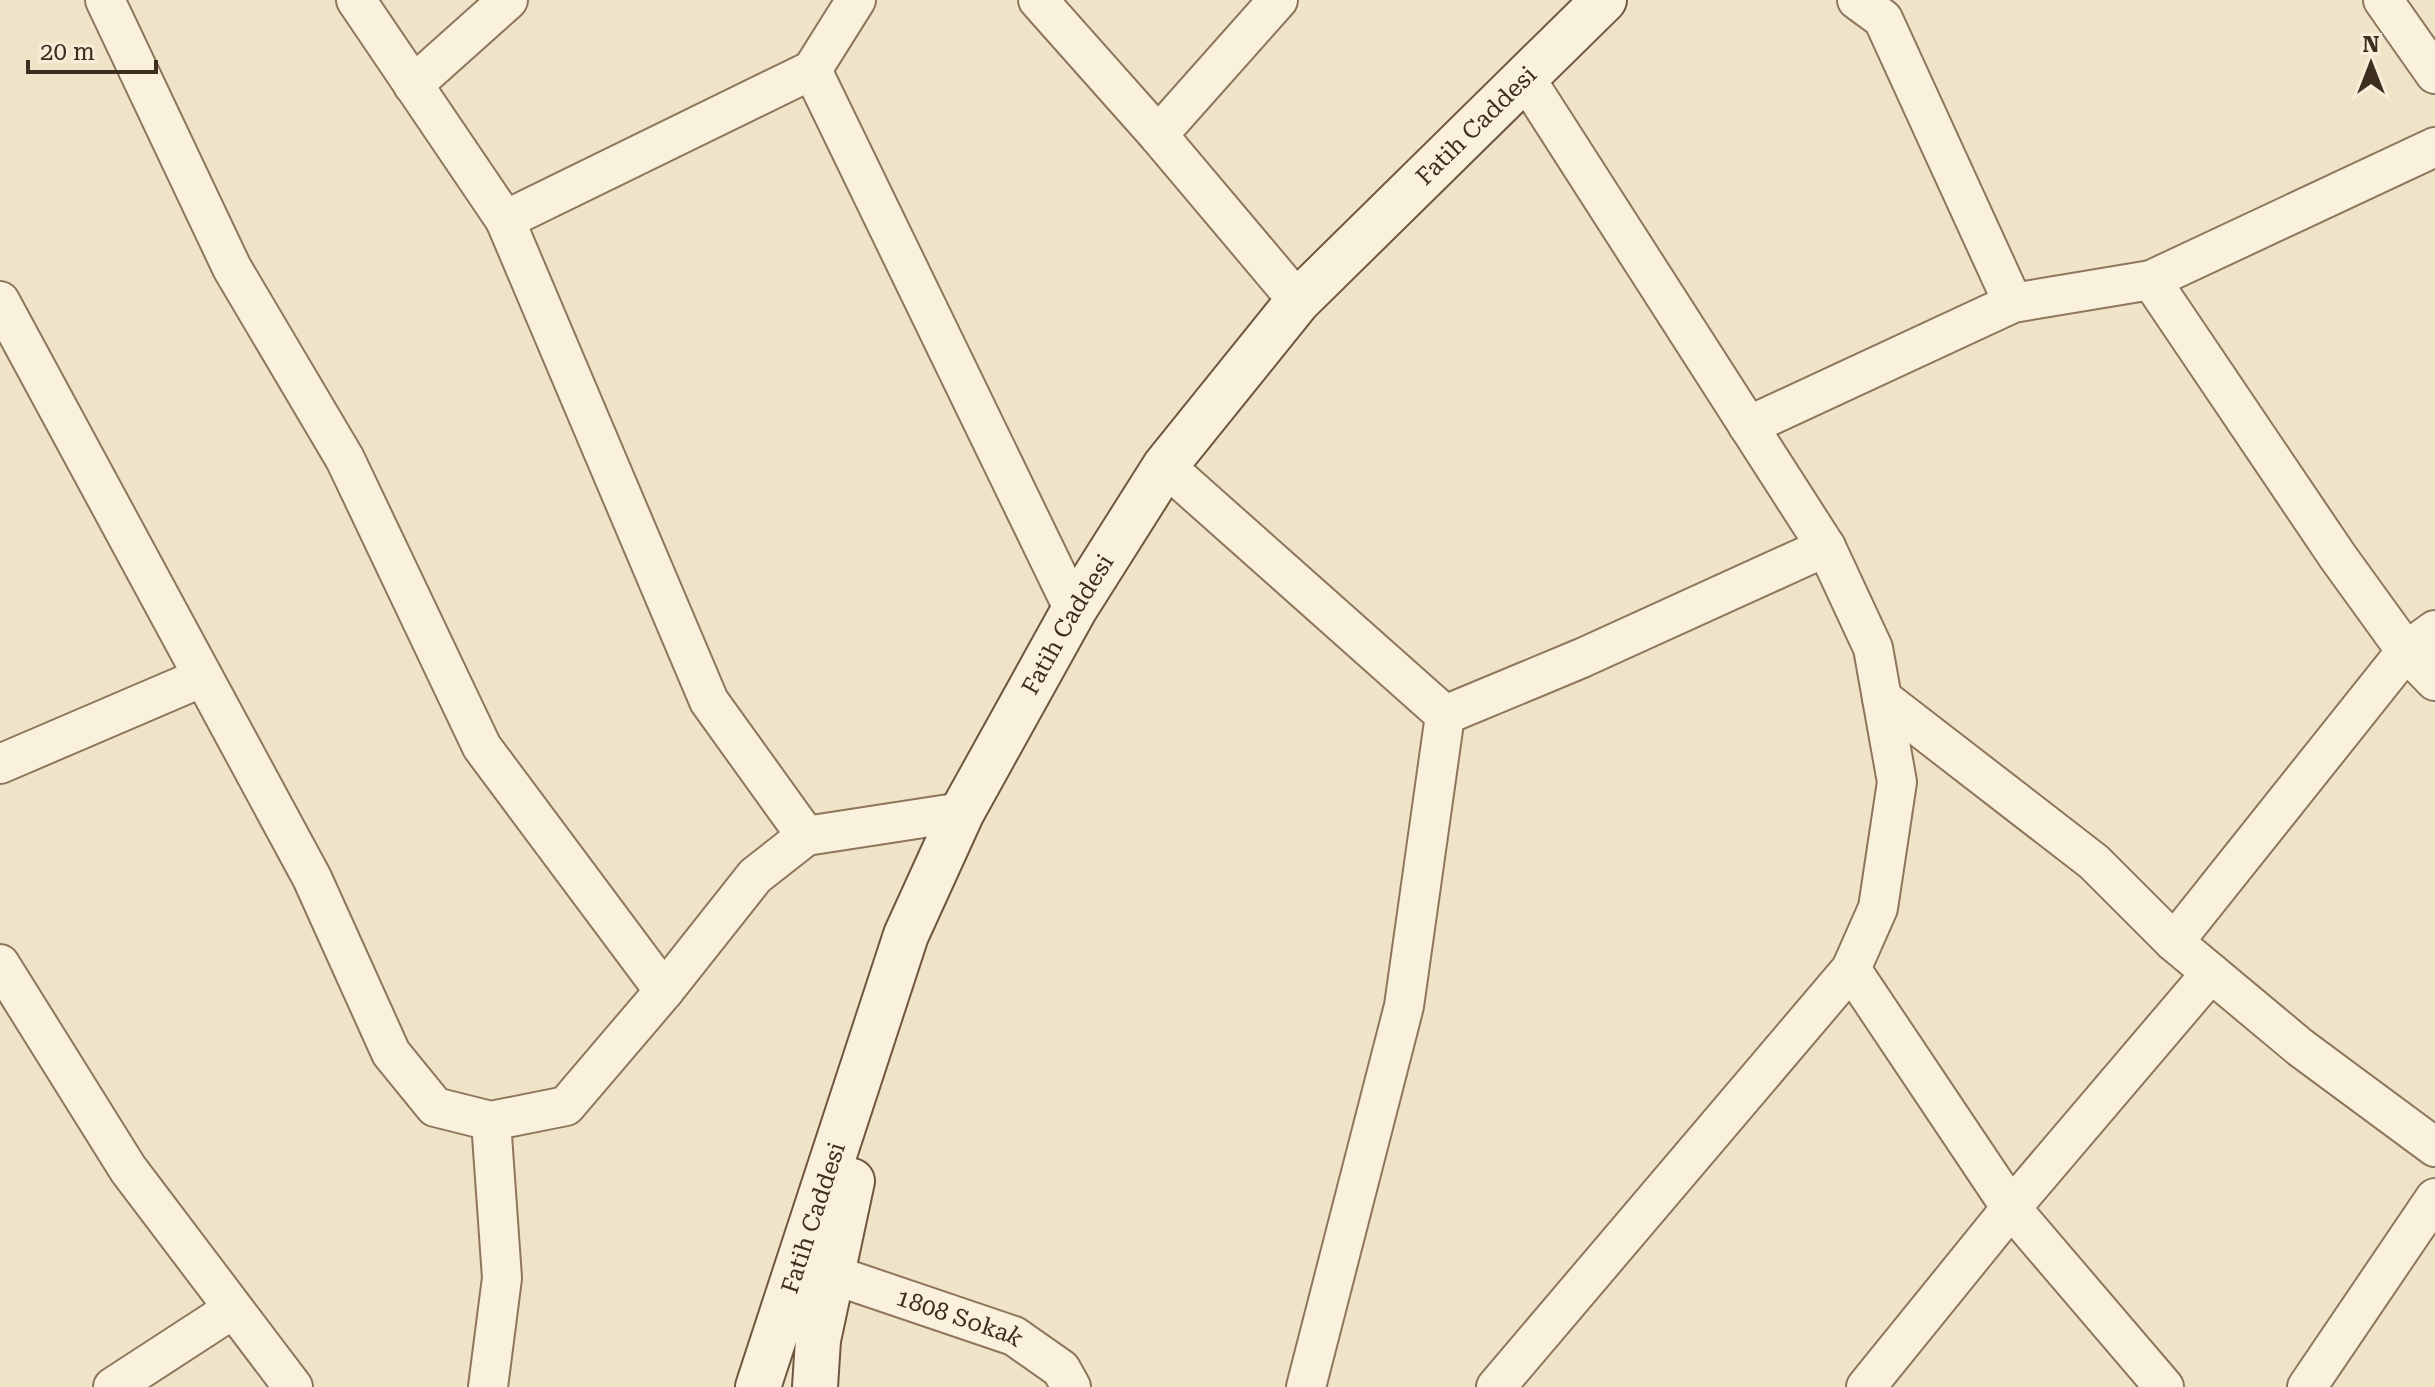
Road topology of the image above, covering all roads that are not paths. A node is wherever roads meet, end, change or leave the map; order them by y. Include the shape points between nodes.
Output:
1 (105, 0) edge
2 (356, 0) edge
3 (508, 0) edge
4 (856, 0) edge
5 (1038, 0) edge
6 (1278, 0) edge
7 (1604, 0) edge
8 (1857, 0) edge
9 (2383, 0) edge
10 (812, 70) junction
11 (2435, 74) edge
12 (1524, 76) junction
13 (413, 85) junction
14 (1158, 135) junction
15 (2435, 147) edge
16 (505, 220) junction
17 (2151, 280) junction
18 (0, 301) edge
19 (1298, 301) junction
20 (2013, 303) junction
21 (1748, 426) junction
22 (1165, 466) junction
23 (1826, 547) junction
24 (1074, 610) junction
25 (2420, 640) edge
26 (203, 677) junction
27 (2435, 681) edge
28 (1882, 698) junction
29 (1445, 715) junction
30 (0, 764) edge
31 (962, 812) junction
32 (806, 836) junction
33 (906, 935) junction
34 (2174, 942) junction
35 (0, 964) edge
36 (1851, 969) junction
37 (2211, 973) junction
38 (664, 991) junction
39 (491, 1121) junction
40 (2435, 1147) edge
41 (2435, 1198) edge
42 (2011, 1208) junction
43 (831, 1274) junction
44 (233, 1309) junction
45 (113, 1387) edge
46 (293, 1387) edge
47 (488, 1387) edge
48 (758, 1387) edge
49 (815, 1387) edge
50 (1071, 1387) edge
51 (1306, 1387) edge
52 (1496, 1387) edge
53 (1866, 1387) edge
54 (2164, 1387) edge
55 (2307, 1387) edge

1 - 38 street via 232,268 345,459 482,747
2 - 13 street
3 - 13 street
4 - 10 street
5 - 14 street
6 - 14 street
7 - 12 main road, Fatih Caddesi
8 - 20 street via 1883,19
9 - 11 street
10 - 16 street
10 - 24 street
12 - 19 main road, Fatih Caddesi
12 - 21 street
13 - 16 street
14 - 19 street
15 - 17 street
16 - 32 street via 709,701
17 - 20 street
17 - 25 street via 2338,557
18 - 26 street
19 - 22 main road, Fatih Caddesi
20 - 21 street
21 - 23 street
22 - 24 main road, Fatih Caddesi
22 - 29 street
23 - 28 street via 1873,648
23 - 29 street
24 - 31 main road, Fatih Caddesi
25 - 27 street
25 - 34 street
26 - 30 street
26 - 39 street via 312,878 391,1053 435,1107
28 - 34 street via 2094,862
28 - 36 street via 1897,782 1878,908
29 - 51 street via 1404,1006
31 - 32 street
31 - 33 main road, Fatih Caddesi
32 - 38 street via 755,876
33 - 43 main road
33 - 48 main road, Fatih Caddesi
34 - 37 street
35 - 44 street via 128,1169
36 - 42 street
36 - 52 street
37 - 40 street via 2301,1048
37 - 42 street
38 - 39 street via 566,1106
39 - 47 street via 502,1278
41 - 55 street
42 - 53 street
42 - 54 street
43 - 49 main road
43 - 50 street, 1808 Sokak via 1014,1336 1061,1369
44 - 45 street
44 - 46 street

